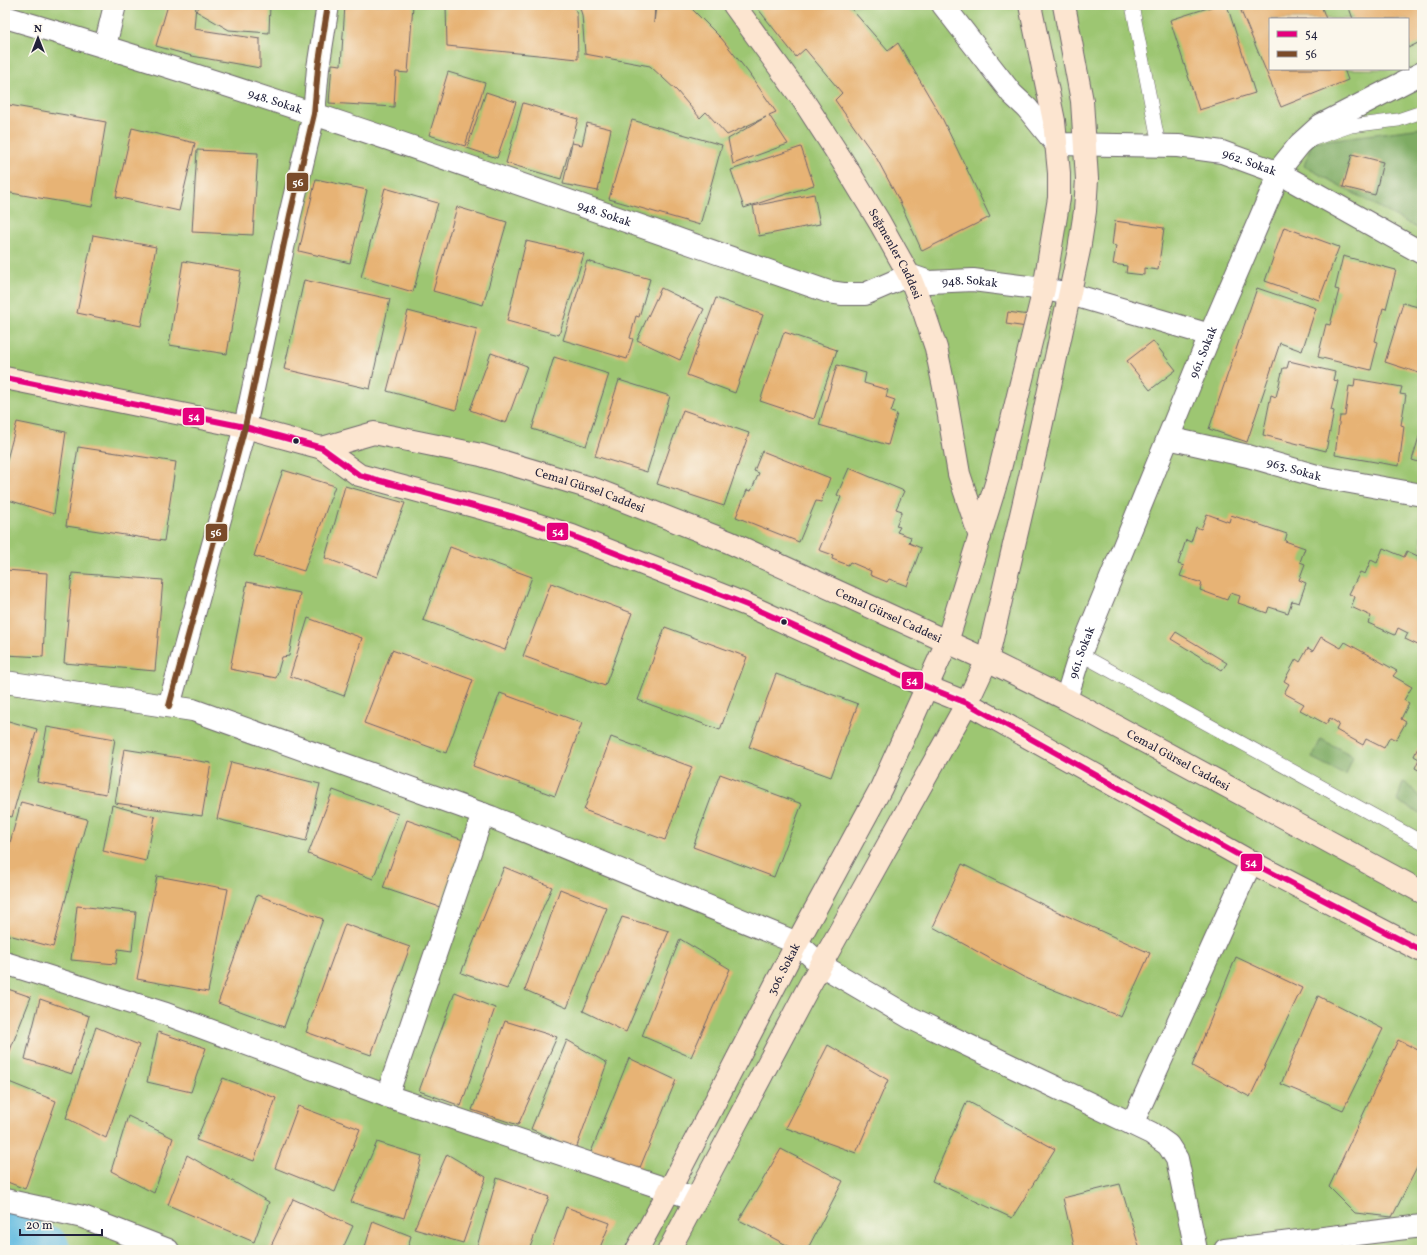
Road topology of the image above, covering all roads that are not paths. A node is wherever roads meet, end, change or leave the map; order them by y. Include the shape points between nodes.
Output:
1 (115, 5) edge
2 (328, 5) edge
3 (734, 5) edge
4 (943, 5) edge
5 (1030, 5) edge
6 (1064, 5) edge
7 (1132, 5) edge
8 (5, 17) edge
9 (105, 46) junction
10 (1422, 74) edge
11 (1422, 112) edge
12 (314, 114) junction
13 (1085, 143) junction
14 (1056, 144) junction
15 (1300, 144) junction
16 (1159, 145) junction
17 (1279, 173) junction
18 (1422, 254) edge
19 (909, 275) junction
20 (1044, 289) junction
21 (1070, 294) junction
22 (1210, 335) junction
23 (5, 378) edge
24 (244, 427) junction
25 (1168, 438) junction
26 (322, 448) junction
27 (1422, 495) edge
28 (980, 537) junction
29 (947, 642) junction
30 (1080, 654) junction
31 (987, 660) junction
32 (5, 682) edge
33 (927, 687) junction
34 (1066, 699) junction
35 (967, 702) junction
36 (169, 706) junction
37 (483, 814) junction
38 (1422, 842) edge
39 (1251, 862) junction
40 (1422, 892) edge
41 (797, 943) junction
42 (1422, 951) edge
43 (5, 963) edge
44 (821, 965) junction
45 (387, 1096) junction
46 (1132, 1124) junction
47 (669, 1191) junction
48 (696, 1199) junction
49 (5, 1200) edge
50 (1422, 1226) edge
51 (168, 1250) edge
52 (637, 1250) edge
53 (669, 1250) edge
54 (1196, 1250) edge
55 (1225, 1250) edge

1 - 9 street
2 - 12 street
3 - 19 street, Seğmenler Caddesi via 803,100 880,223
4 - 14 street via 1012,94 1027,108
5 - 14 street, 306. Sokak
6 - 13 street via 1082,101
7 - 16 lane
8 - 9 street, 948. Sokak
9 - 12 street, 948. Sokak
10 - 15 street, 961. Sokak via 1321,125
11 - 15 lane via 1398,120 1350,126
12 - 19 street, 948. Sokak via 829,292 865,294
12 - 24 street
13 - 14 street, 962. Sokak
13 - 16 street, 962. Sokak
13 - 21 street via 1085,211
14 - 20 street, 306. Sokak via 1059,198
15 - 17 street, 961. Sokak
16 - 17 street, 962. Sokak via 1222,152
17 - 18 street, 962. Sokak
17 - 22 street, 961. Sokak
19 - 20 street, 948. Sokak via 928,282 973,280
19 - 28 street, Seğmenler Caddesi via 936,348 959,474
20 - 21 street, 948. Sokak
20 - 28 street, 306. Sokak via 998,477
21 - 22 street, 948. Sokak
21 - 31 street
22 - 25 street, 961. Sokak
23 - 24 street
24 - 26 street
24 - 36 street
25 - 27 street, 963. Sokak via 1248,456 1317,476
25 - 30 street, 961. Sokak
26 - 29 street, Cemal Gürsel Caddesi via 374,433 481,455 594,489 729,542
26 - 33 street via 359,475 514,517 572,536 747,605
28 - 29 street, 306. Sokak
29 - 31 street, Cemal Gürsel Caddesi
29 - 33 street, 306. Sokak
30 - 34 street, 961. Sokak
30 - 38 lane
31 - 34 street, Cemal Gürsel Caddesi
31 - 35 street
32 - 36 street
33 - 35 street
33 - 41 street, 306. Sokak via 881,788
34 - 40 street, Cemal Gürsel Caddesi
35 - 39 street
35 - 44 street
36 - 37 street via 193,710
37 - 41 street
37 - 45 street
39 - 42 street
39 - 46 street
41 - 44 street
41 - 47 street, 306. Sokak
43 - 45 street via 166,1014
44 - 46 street via 911,1018
44 - 48 street
45 - 47 street
46 - 54 street via 1168,1145 1177,1159
47 - 48 street
47 - 52 street, 306. Sokak
48 - 53 street
49 - 51 street via 83,1217
50 - 55 street

